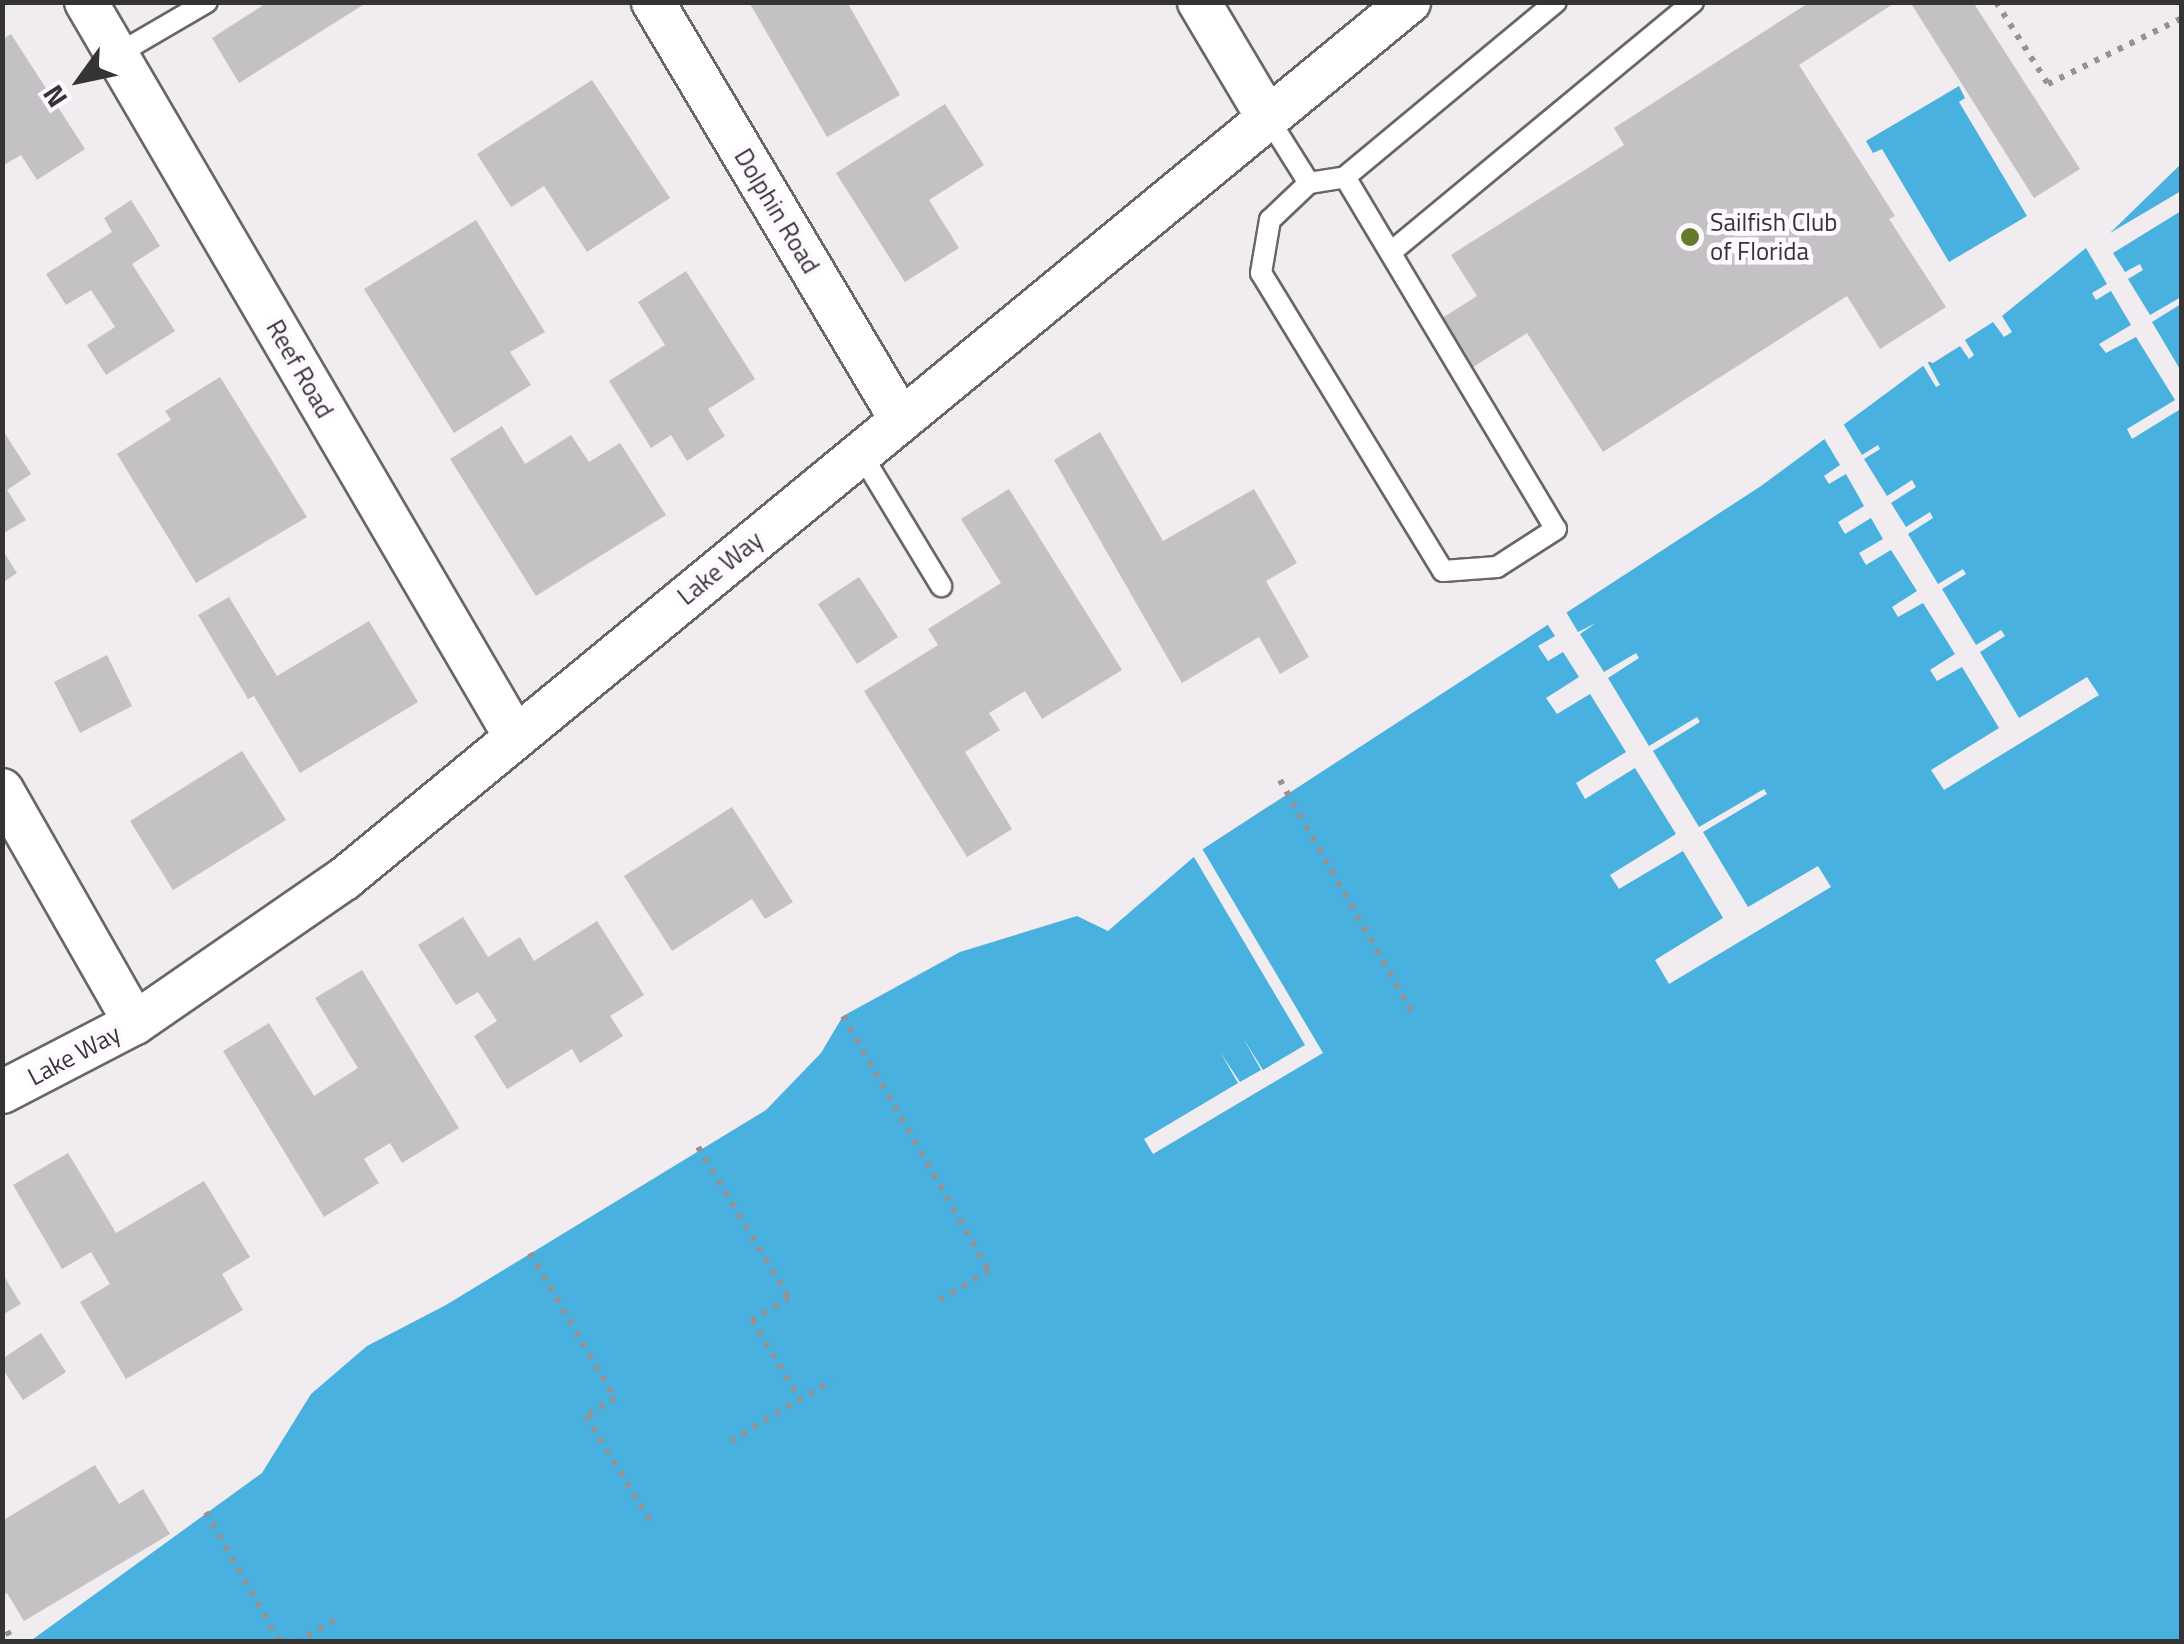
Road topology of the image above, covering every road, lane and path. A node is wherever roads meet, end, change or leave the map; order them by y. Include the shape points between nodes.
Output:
1 (86, 2) edge
2 (207, 2) edge
3 (653, 2) edge
4 (1198, 2) edge
5 (1409, 2) edge
6 (1556, 2) edge
7 (1693, 2) edge
8 (1996, 2) edge
9 (2182, 18) edge
10 (116, 54) junction
11 (1268, 118) junction
12 (1345, 178) junction
13 (1308, 183) junction
14 (1391, 252) junction
15 (900, 419) junction
16 (860, 452) junction
17 (941, 586) dead end
18 (515, 736) junction
19 (1280, 780) dead end
20 (2, 790) edge
21 (1411, 1011) dead end
22 (842, 1016) dead end
23 (135, 1023) junction
24 (2, 1092) edge
25 (698, 1147) dead end
26 (530, 1253) dead end
27 (936, 1301) dead end
28 (831, 1381) dead end
29 (800, 1399) junction
30 (731, 1441) dead end
31 (206, 1512) dead end
32 (651, 1522) dead end
33 (336, 1618) dead end
34 (7, 1630) dead end
35 (13, 1642) edge
36 (280, 1642) edge
37 (296, 1642) edge

1 - 10 street, Reef Road
2 - 10 lane
3 - 15 street, Dolphin Road
4 - 11 street
5 - 11 street, Lake Way
6 - 12 lane
7 - 14 lane
8 - 9 path via 2048,84
10 - 18 street, Reef Road
11 - 13 lane
11 - 15 street, Lake Way
12 - 13 lane
12 - 14 lane
13 - 14 lane via 1270,220 1261,273 1443,572 1497,566 1556,529
15 - 16 street, Lake Way
16 - 17 lane
16 - 18 street, Lake Way
18 - 23 street, Lake Way via 344,879
19 - 21 path
20 - 23 street
22 - 27 path via 989,1272
23 - 24 street, Lake Way
25 - 29 path via 789,1298 752,1320
26 - 32 path via 614,1398 586,1416
28 - 29 path
29 - 30 path
31 - 36 path
33 - 37 path
34 - 35 path

